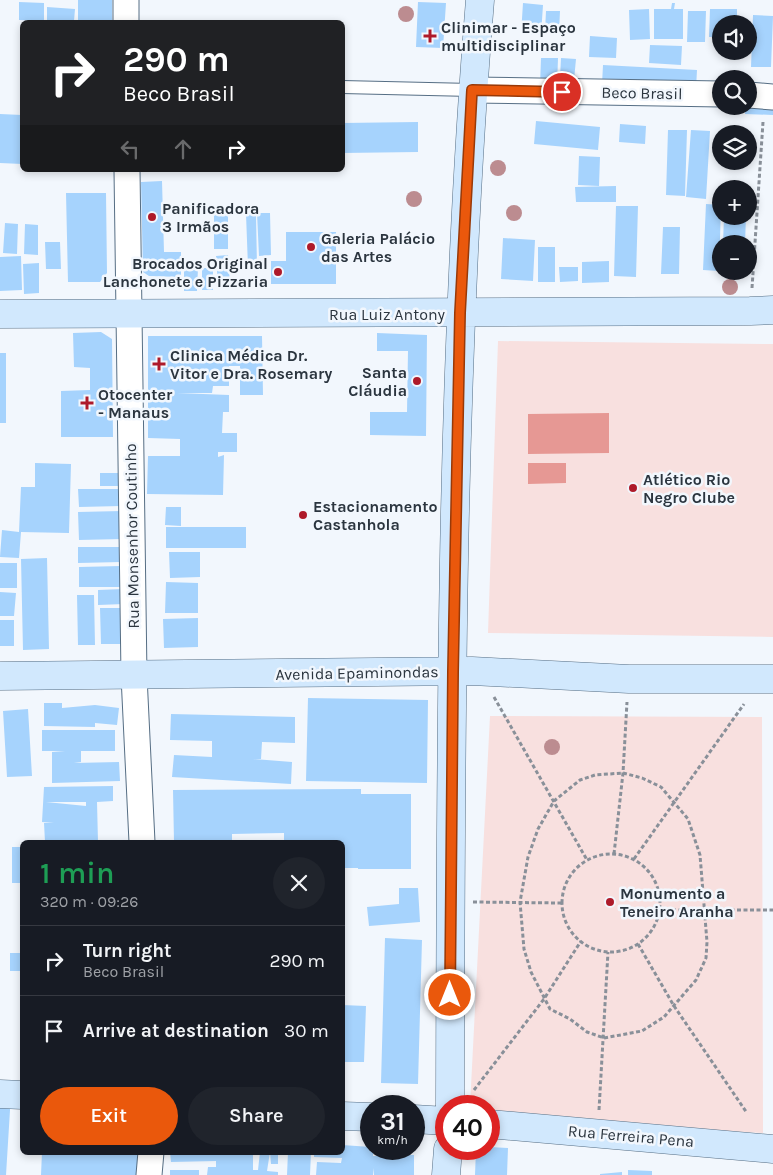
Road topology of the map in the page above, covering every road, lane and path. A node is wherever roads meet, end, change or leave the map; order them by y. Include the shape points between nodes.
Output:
1 (126, 0) edge
2 (480, 0) edge
3 (126, 20) edge
4 (345, 87) edge
5 (472, 90) junction
6 (712, 94) edge
7 (757, 96) edge
8 (773, 97) edge
9 (763, 122) dead end
10 (127, 172) edge
11 (762, 311) edge
12 (130, 313) junction
13 (460, 313) junction
14 (0, 314) edge
15 (453, 672) junction
16 (0, 676) edge
17 (134, 676) junction
18 (773, 679) edge
19 (629, 680) junction
20 (494, 697) dead end
21 (746, 701) dead end
22 (623, 773) junction
23 (554, 801) junction
24 (674, 804) junction
25 (142, 840) edge
26 (614, 854) junction
27 (634, 859) junction
28 (586, 860) junction
29 (451, 902) junction
30 (520, 902) junction
31 (562, 902) junction
32 (659, 910) junction
33 (773, 910) edge
34 (705, 911) junction
35 (581, 941) junction
36 (638, 944) junction
37 (608, 952) junction
38 (544, 999) junction
39 (674, 1006) junction
40 (604, 1038) junction
41 (474, 1091) dead end
42 (0, 1094) edge
43 (20, 1095) edge
44 (450, 1095) edge
45 (747, 1113) dead end
46 (345, 1116) edge
47 (360, 1117) edge
48 (500, 1125) edge
49 (597, 1133) junction
50 (773, 1149) edge
51 (151, 1155) edge
52 (447, 1160) edge
53 (149, 1175) edge
54 (446, 1175) edge

1 - 3 street
2 - 5 street
4 - 5 lane
5 - 6 street, Beco Brasil
5 - 13 street
7 - 8 street
9 - 11 path
10 - 12 street, Rua Monsenhor Coutinho
11 - 13 street, Rua Luiz Antony
12 - 13 street, Rua Luiz Antony
12 - 14 street, Rua Luiz Antony
12 - 17 street, Rua Monsenhor Coutinho
13 - 15 street
15 - 17 street, Avenida Epaminondas
15 - 19 street, Avenida Epaminondas
15 - 29 street
16 - 17 street, Avenida Epaminondas
17 - 25 street, Rua Monsenhor Coutinho
18 - 19 street, Avenida Epaminondas
19 - 22 path
20 - 23 path
21 - 24 path
22 - 23 path via 595,775 580,780
22 - 24 path via 661,787
22 - 26 path
23 - 28 path
23 - 30 path via 538,829 528,857
24 - 27 path
24 - 34 path via 688,819 700,855
26 - 27 path
26 - 28 path
27 - 32 path via 653,878 658,891
28 - 31 path via 572,872
29 - 30 path
29 - 44 street
30 - 31 path
30 - 38 path via 524,949
31 - 35 path via 570,930
32 - 34 path
32 - 36 path via 649,933
33 - 34 path
34 - 39 path via 706,958 696,980
35 - 37 path
35 - 38 path
36 - 37 path
36 - 39 path
37 - 40 path
38 - 40 path via 550,1009 587,1032
38 - 41 path
39 - 40 path via 664,1017 642,1031
39 - 45 path
40 - 49 path
42 - 43 street
46 - 47 street
48 - 49 street, Rua Ferreira Pena
49 - 50 street, Rua Ferreira Pena
51 - 53 street
52 - 54 street

